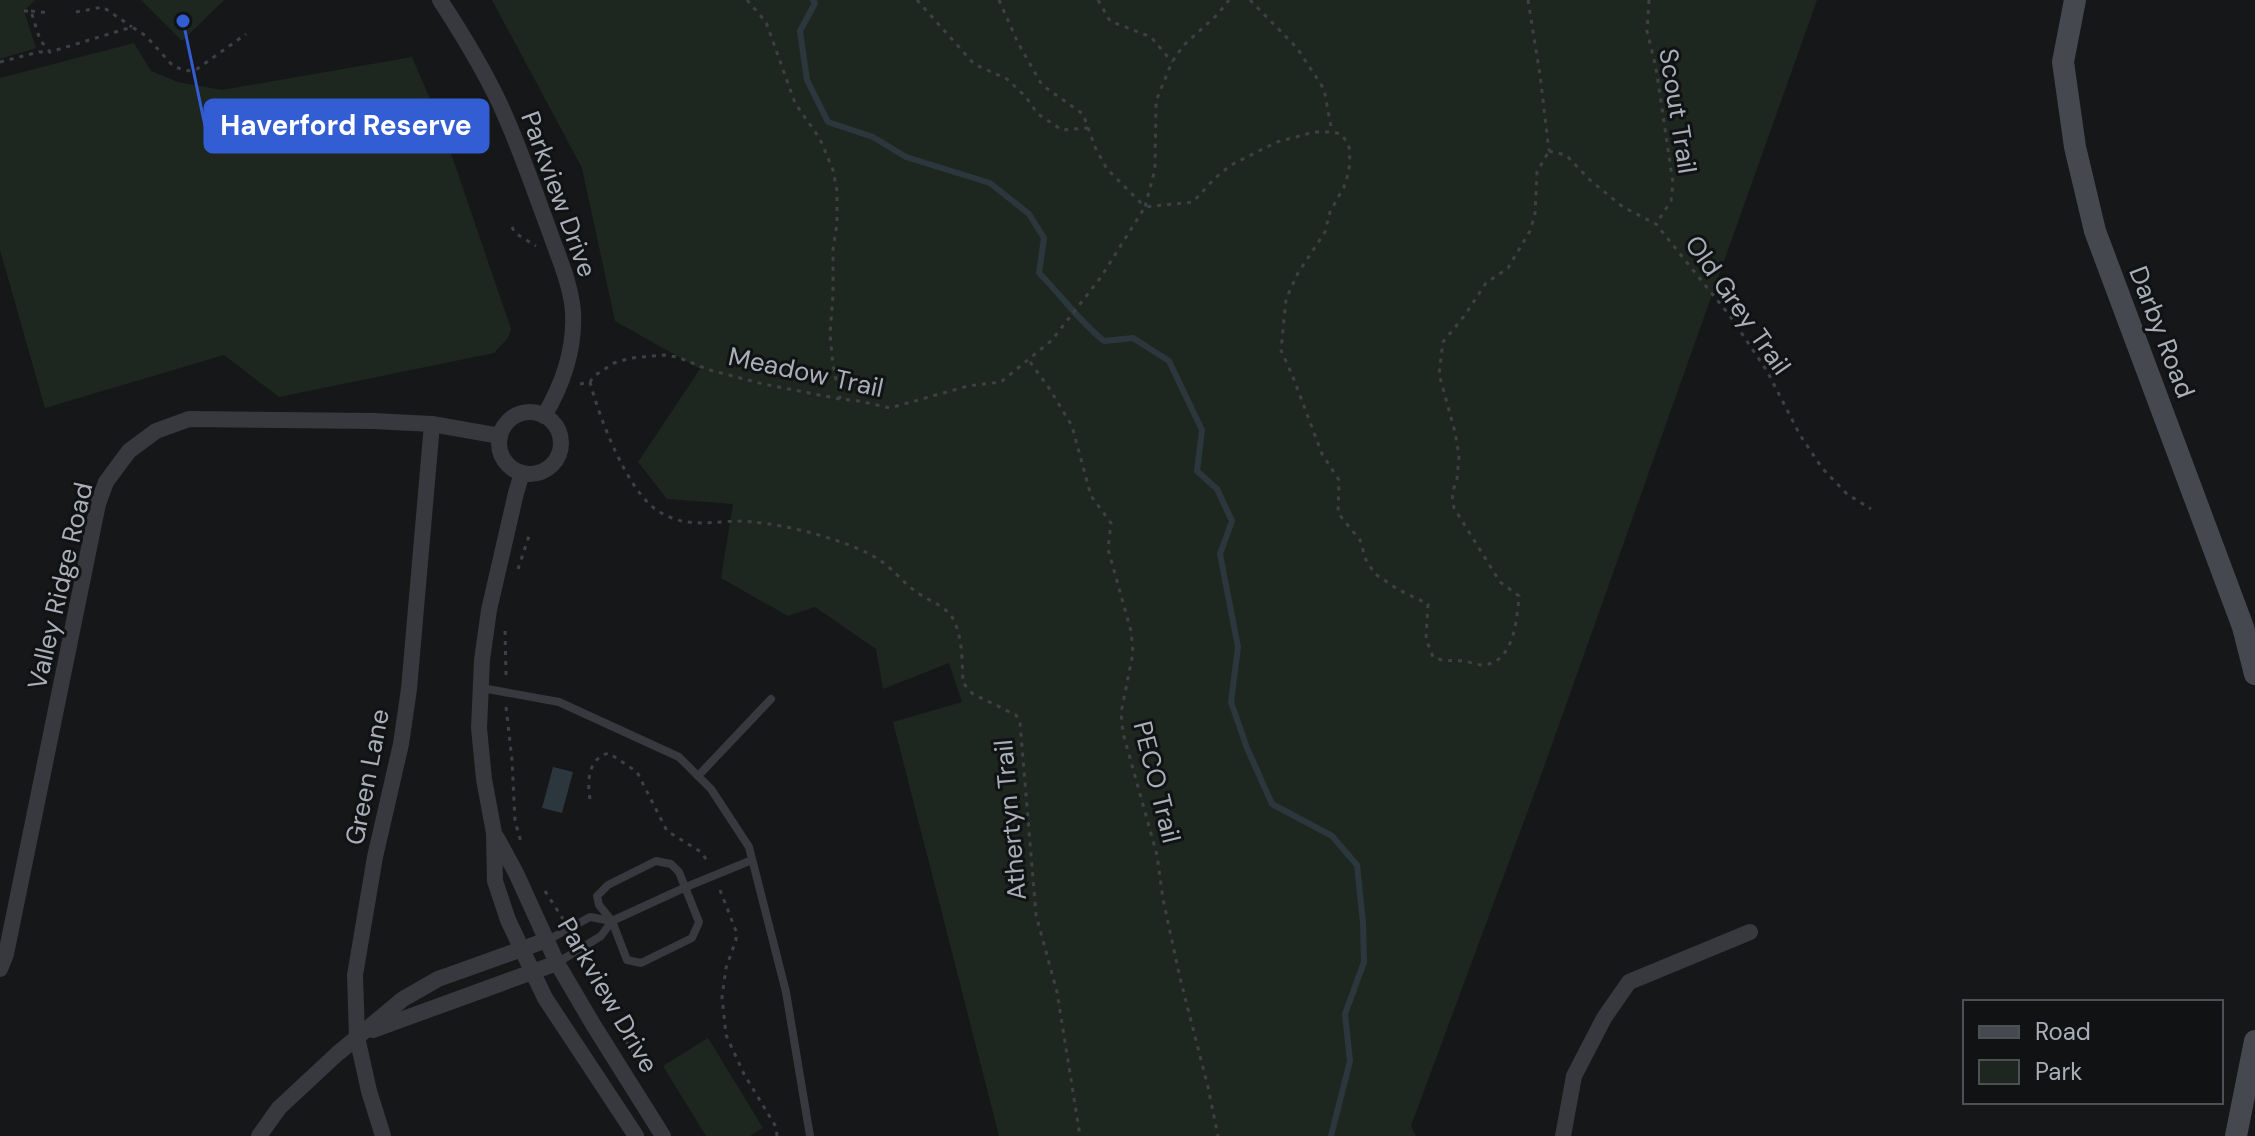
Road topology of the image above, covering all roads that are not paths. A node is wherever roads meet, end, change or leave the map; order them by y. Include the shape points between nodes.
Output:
1 (440, 0) edge
2 (2075, 0) edge
3 (544, 416) junction
4 (432, 424) junction
5 (500, 436) junction
6 (522, 473) junction
7 (2255, 674) edge
8 (481, 688) junction
9 (771, 699) dead end
10 (698, 776) junction
11 (494, 833) junction
12 (752, 860) junction
13 (686, 887) junction
14 (612, 921) junction
15 (1750, 932) dead end
16 (547, 940) junction
17 (522, 950) junction
18 (557, 963) junction
19 (0, 969) edge
20 (533, 972) junction
21 (357, 1037) junction
22 (2255, 1041) edge
23 (259, 1136) edge
24 (383, 1136) edge
25 (636, 1136) edge
26 (663, 1136) edge
27 (810, 1136) edge
28 (1563, 1136) edge
29 (2236, 1136) edge

1 - 3 street, Parkview Drive via 500,103 568,285 574,326 569,358
2 - 7 main road, Darby Road via 2063,62 2075,147 2095,231 2243,627
3 - 5 street via 514,417
3 - 6 street via 558,430 560,452 549,468
4 - 5 street, Valley Ridge Road
4 - 19 street, Valley Ridge Road via 189,419 143,439 116,466 96,514
4 - 21 street, Green Lane via 409,689 357,959
5 - 6 street via 502,456
6 - 8 street, Parkview Drive via 489,610
8 - 10 lane via 559,702 679,757
8 - 11 street, Parkview Drive via 479,728
9 - 10 lane
10 - 12 lane via 749,847
11 - 16 street, Parkview Drive
11 - 17 street, Parkview Drive via 495,881
12 - 13 lane
12 - 27 lane via 786,992
13 - 14 lane
13 - 14 lane via 671,864 656,861 597,896
13 - 14 lane via 699,922 692,938 641,963 627,960
14 - 16 lane via 590,917
14 - 18 lane via 601,936
15 - 28 street via 1629,982 1574,1076
16 - 17 street
16 - 18 street, Parkview Drive
17 - 20 street, Parkview Drive
17 - 21 street via 438,979 403,999
18 - 20 street
18 - 26 street, Parkview Drive
20 - 21 street
20 - 25 street, Parkview Drive
21 - 23 street via 279,1108
21 - 24 street, Green Lane
22 - 29 main road

